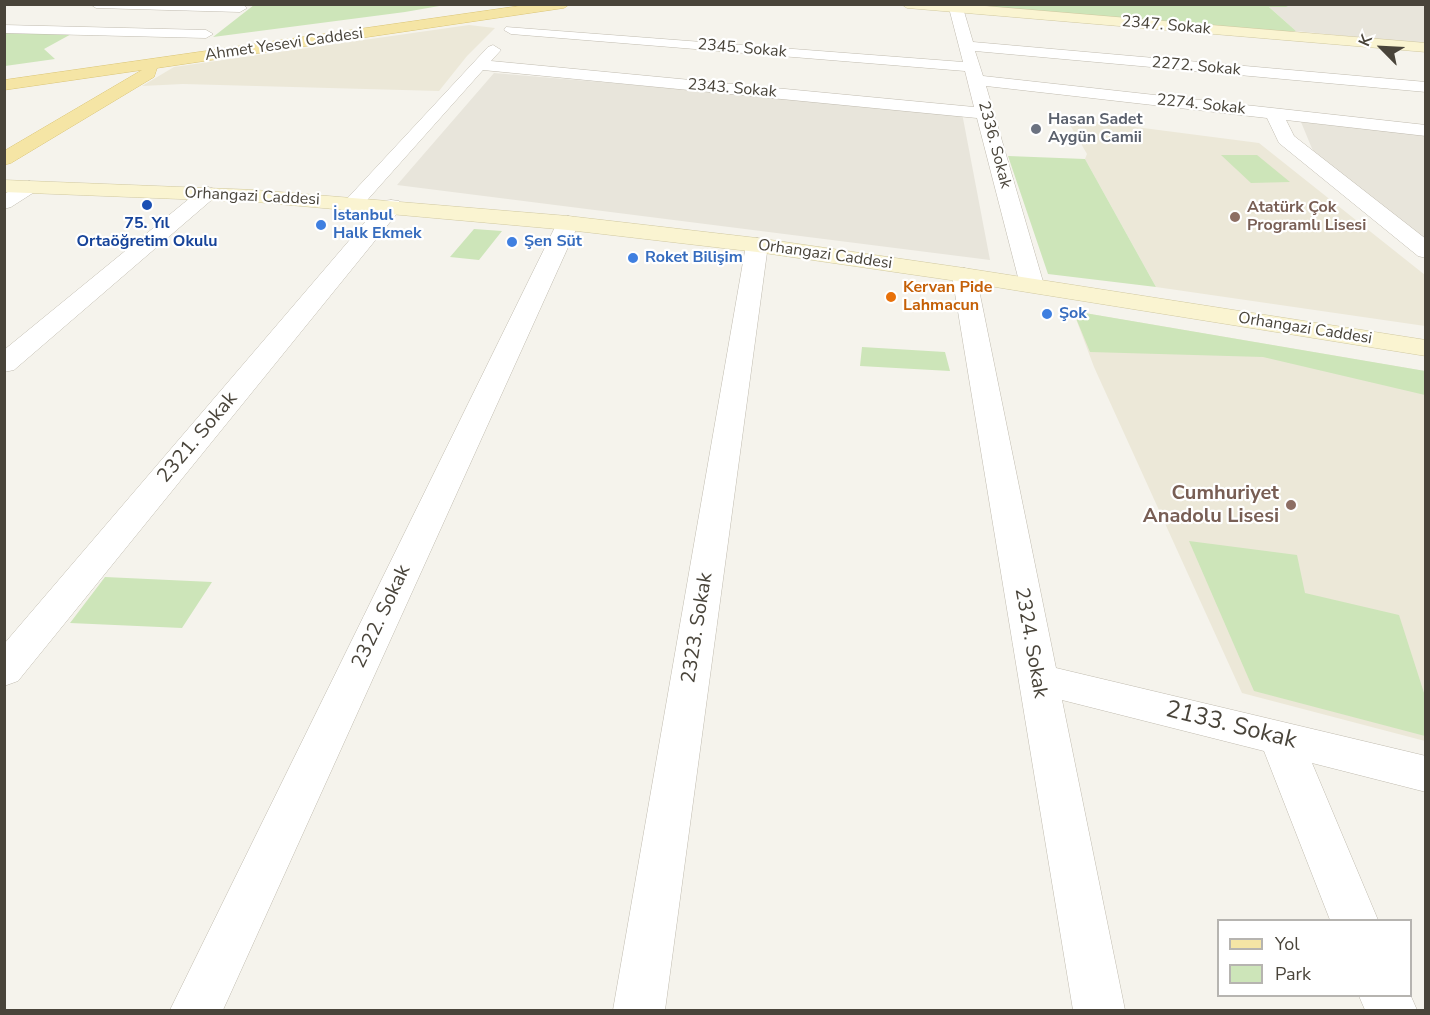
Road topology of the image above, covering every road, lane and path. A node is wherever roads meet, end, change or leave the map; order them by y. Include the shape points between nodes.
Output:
1 (96, 4) edge
2 (484, 4) edge
3 (564, 4) edge
4 (907, 4) edge
5 (242, 6) edge
6 (956, 6) edge
7 (447, 7) dead end
8 (516, 11) junction
9 (412, 14) junction
10 (4, 29) edge
11 (511, 30) junction
12 (210, 31) junction
13 (967, 46) junction
14 (1425, 48) edge
15 (118, 53) dead end
16 (71, 59) dead end
17 (147, 65) junction
18 (480, 65) junction
19 (974, 74) junction
20 (4, 85) edge
21 (1425, 87) edge
22 (985, 113) junction
23 (1273, 113) junction
24 (1425, 131) edge
25 (4, 159) edge
26 (4, 186) edge
27 (29, 187) junction
28 (208, 193) junction
29 (4, 203) edge
30 (354, 203) junction
31 (391, 206) junction
32 (568, 224) junction
33 (757, 245) junction
34 (1425, 251) edge
35 (964, 274) junction
36 (1032, 285) junction
37 (1425, 348) edge
38 (4, 364) edge
39 (4, 671) edge
40 (1037, 679) junction
41 (1280, 738) junction
42 (1425, 774) edge
43 (1353, 919) edge
44 (1384, 997) edge
45 (196, 1011) edge
46 (639, 1011) edge
47 (1099, 1011) edge
48 (1391, 1011) edge

1 - 5 street
2 - 9 main road, Ahmet Yesevi Caddesi
3 - 8 main road, Ahmet Yesevi Caddesi
4 - 6 main road, 2347. Sokak
5 - 12 street
6 - 13 street, 2336. Sokak
6 - 14 main road, 2347. Sokak
7 - 9 main road
8 - 11 street via 517,20
8 - 17 main road, Ahmet Yesevi Caddesi
9 - 12 main road, Ahmet Yesevi Caddesi
10 - 12 street
11 - 18 street
11 - 19 street, 2345. Sokak
12 - 15 main road, Ahmet Yesevi Caddesi
13 - 19 street, 2336. Sokak
13 - 21 street, 2272. Sokak
16 - 17 main road via 125,60
17 - 20 main road, Ahmet Yesevi Caddesi
17 - 25 main road via 148,74
18 - 22 street, 2343. Sokak
18 - 30 street
19 - 22 street, 2336. Sokak
19 - 23 street, 2274. Sokak
22 - 36 street, 2336. Sokak
23 - 24 street, 2274. Sokak
23 - 34 street via 1286,139
26 - 27 main road, Orhangazi Caddesi
27 - 28 main road, Orhangazi Caddesi
27 - 29 street
28 - 30 main road, Orhangazi Caddesi
28 - 38 street
30 - 31 main road, Orhangazi Caddesi
31 - 32 main road, Orhangazi Caddesi
31 - 39 street, 2321. Sokak
32 - 33 main road, Orhangazi Caddesi
32 - 45 street, 2322. Sokak
33 - 35 main road, Orhangazi Caddesi
33 - 46 street, 2323. Sokak
35 - 36 main road, Orhangazi Caddesi
35 - 40 street, 2324. Sokak
36 - 37 main road, Orhangazi Caddesi
40 - 41 street, 2133. Sokak
40 - 47 street, 2324. Sokak
41 - 42 street, 2133. Sokak
41 - 43 street
44 - 48 street

